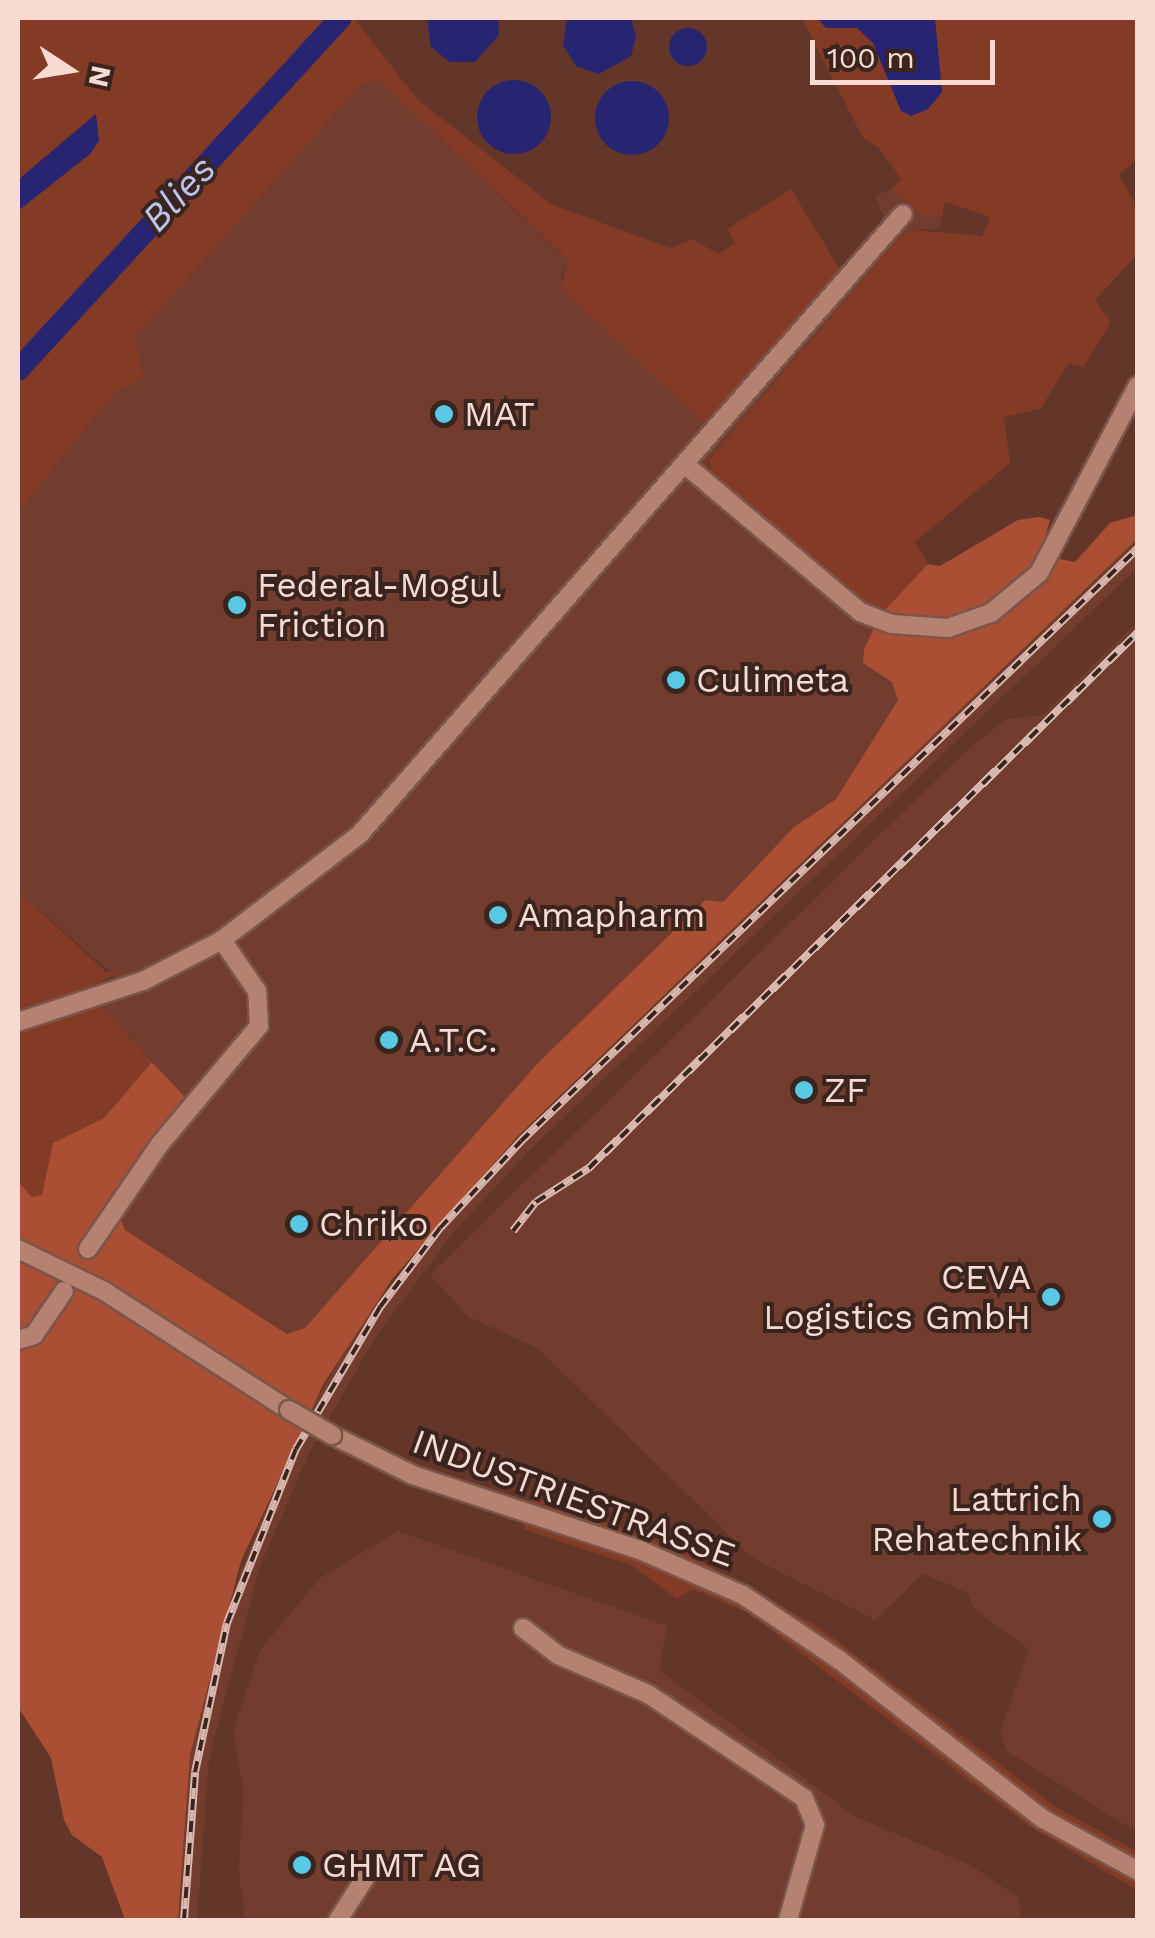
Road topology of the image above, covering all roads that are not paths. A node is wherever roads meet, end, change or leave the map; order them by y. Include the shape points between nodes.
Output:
1 (903, 214) dead end
2 (1138, 385) edge
3 (688, 467) junction
4 (222, 940) junction
5 (18, 1022) edge
6 (88, 1249) dead end
7 (18, 1250) edge
8 (64, 1291) dead end
9 (18, 1340) edge
10 (523, 1628) dead end
11 (1138, 1871) edge
12 (364, 1878) dead end
13 (338, 1920) edge
14 (788, 1920) edge

1 - 3 street
2 - 3 street via 1039,573 991,613 928,628 874,619 843,601
3 - 4 street via 360,834
4 - 5 street via 142,981
4 - 6 street via 258,991 259,1026 160,1144
7 - 11 street, INDUSTRIESTRASSE, bridge via 104,1291 289,1410 412,1475 640,1550 742,1595 838,1659 1043,1819
8 - 9 street via 43,1325
10 - 14 street via 558,1656 648,1694 804,1798 816,1824
12 - 13 street

